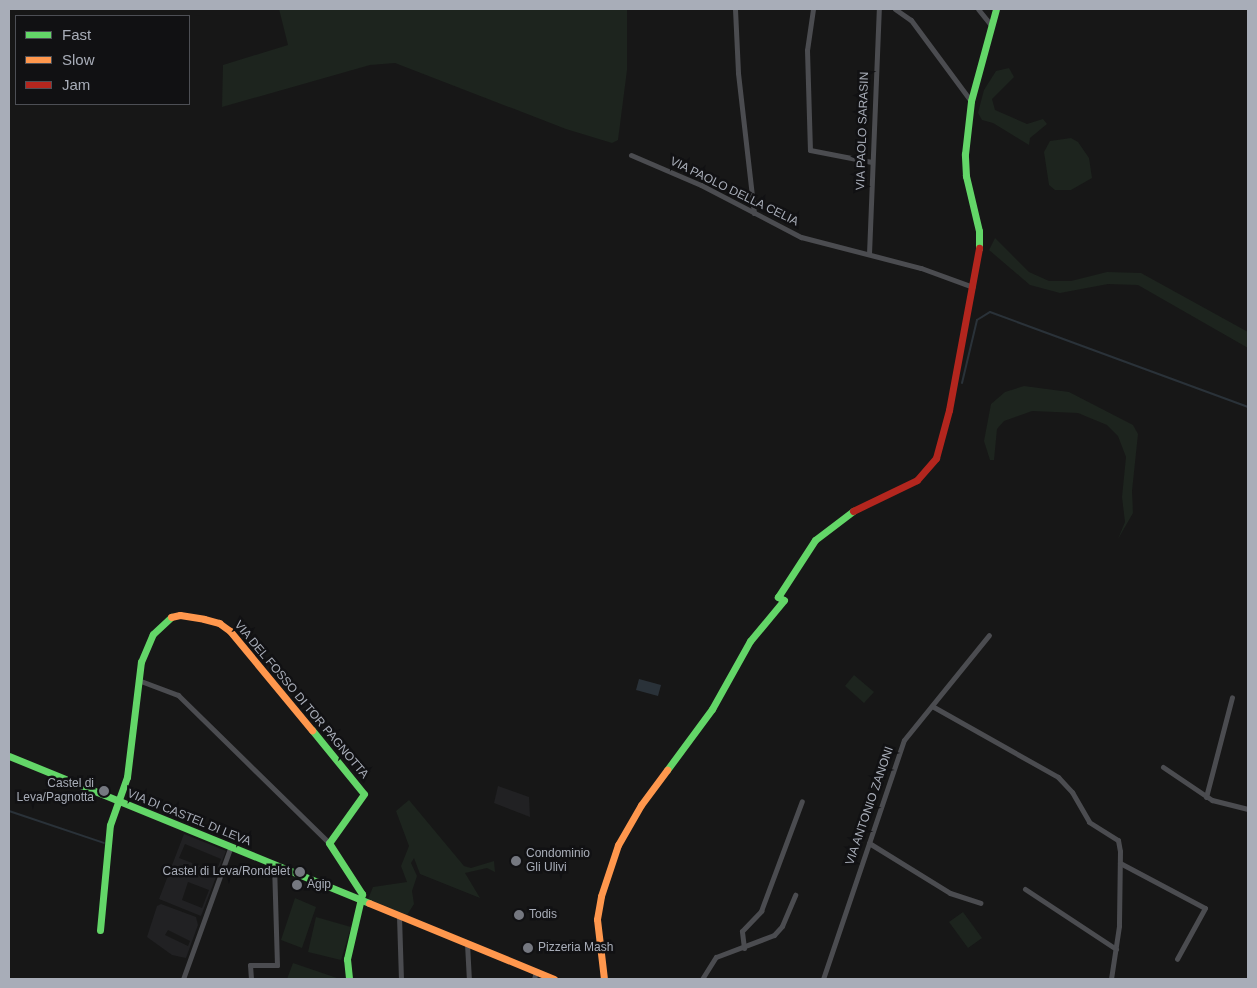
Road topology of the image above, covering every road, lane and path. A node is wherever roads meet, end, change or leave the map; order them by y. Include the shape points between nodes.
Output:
1 (735, 9) edge
2 (813, 9) edge
3 (879, 9) edge
4 (895, 9) edge
5 (978, 9) edge
6 (996, 9) edge
7 (992, 26) junction
8 (971, 101) junction
9 (631, 155) dead end
10 (872, 162) junction
11 (754, 213) junction
12 (869, 254) junction
13 (973, 286) junction
14 (989, 635) dead end
15 (138, 680) junction
16 (1232, 697) dead end
17 (932, 706) junction
18 (9, 756) edge
19 (1163, 767) dead end
20 (1206, 797) junction
21 (802, 801) dead end
22 (120, 802) junction
23 (1248, 809) edge
24 (329, 843) junction
25 (869, 843) junction
26 (230, 846) junction
27 (1120, 863) junction
28 (274, 864) junction
29 (1025, 889) dead end
30 (795, 895) dead end
31 (361, 900) junction
32 (980, 904) dead end
33 (399, 916) junction
34 (100, 930) dead end
35 (467, 943) junction
36 (744, 948) junction
37 (1116, 949) junction
38 (1177, 958) dead end
39 (536, 971) junction
40 (183, 979) edge
41 (251, 979) edge
42 (349, 979) edge
43 (401, 979) edge
44 (469, 979) edge
45 (534, 979) edge
46 (554, 979) edge
47 (604, 979) edge
48 (702, 979) edge
49 (823, 979) edge
50 (1111, 979) edge

1 - 11 street via 738,73
2 - 10 street via 807,55 810,150
3 - 10 street, VIA PAOLO SARASIN
4 - 8 street via 911,20
5 - 7 street
6 - 7 street
7 - 8 street
8 - 13 street via 965,168 980,240
9 - 11 street, VIA PAOLO DELLA CELIA via 701,185
10 - 12 street, VIA PAOLO SARASIN
11 - 12 street, VIA PAOLO DELLA CELIA via 801,236
12 - 13 street, VIA PAOLO DELLA CELIA
13 - 47 street via 950,410 940,447 930,467 910,486 846,514 815,540 778,597 784,600 750,641 712,709 646,798 622,837 598,908
14 - 17 street, VIA ANTONIO ZANONI
15 - 22 street, VIA DEL FOSSO DI TOR PAGNOTTA via 127,777
15 - 24 street via 178,695
15 - 24 street, VIA DEL FOSSO DI TOR PAGNOTTA via 150,640 167,618 180,615 226,627 364,794
16 - 20 street
17 - 25 street, VIA ANTONIO ZANONI via 904,740
17 - 27 street via 1062,780 1089,822 1118,840
18 - 22 street, VIA DI CASTEL DI LEVA
19 - 20 street
20 - 23 street
21 - 36 street via 762,910 742,931
22 - 26 street, VIA DI CASTEL DI LEVA
22 - 34 street, VIA DEL FOSSO DI TOR PAGNOTTA via 110,826
24 - 31 street via 360,889
25 - 32 street via 950,893
25 - 49 street, VIA ANTONIO ZANONI
26 - 28 street, VIA DI CASTEL DI LEVA
26 - 40 street
27 - 37 street
27 - 38 street via 1205,908
28 - 31 street, VIA DI CASTEL DI LEVA
28 - 41 street via 277,965 250,965
29 - 37 street
30 - 36 street via 779,931 768,940
31 - 33 street, VIA DI CASTEL DI LEVA
31 - 42 street via 347,961
33 - 35 street, VIA DI CASTEL DI LEVA
33 - 43 street
35 - 39 street, VIA DI CASTEL DI LEVA
35 - 44 street
36 - 48 street via 714,958
37 - 50 street
39 - 45 street
39 - 46 street, VIA DI CASTEL DI LEVA

